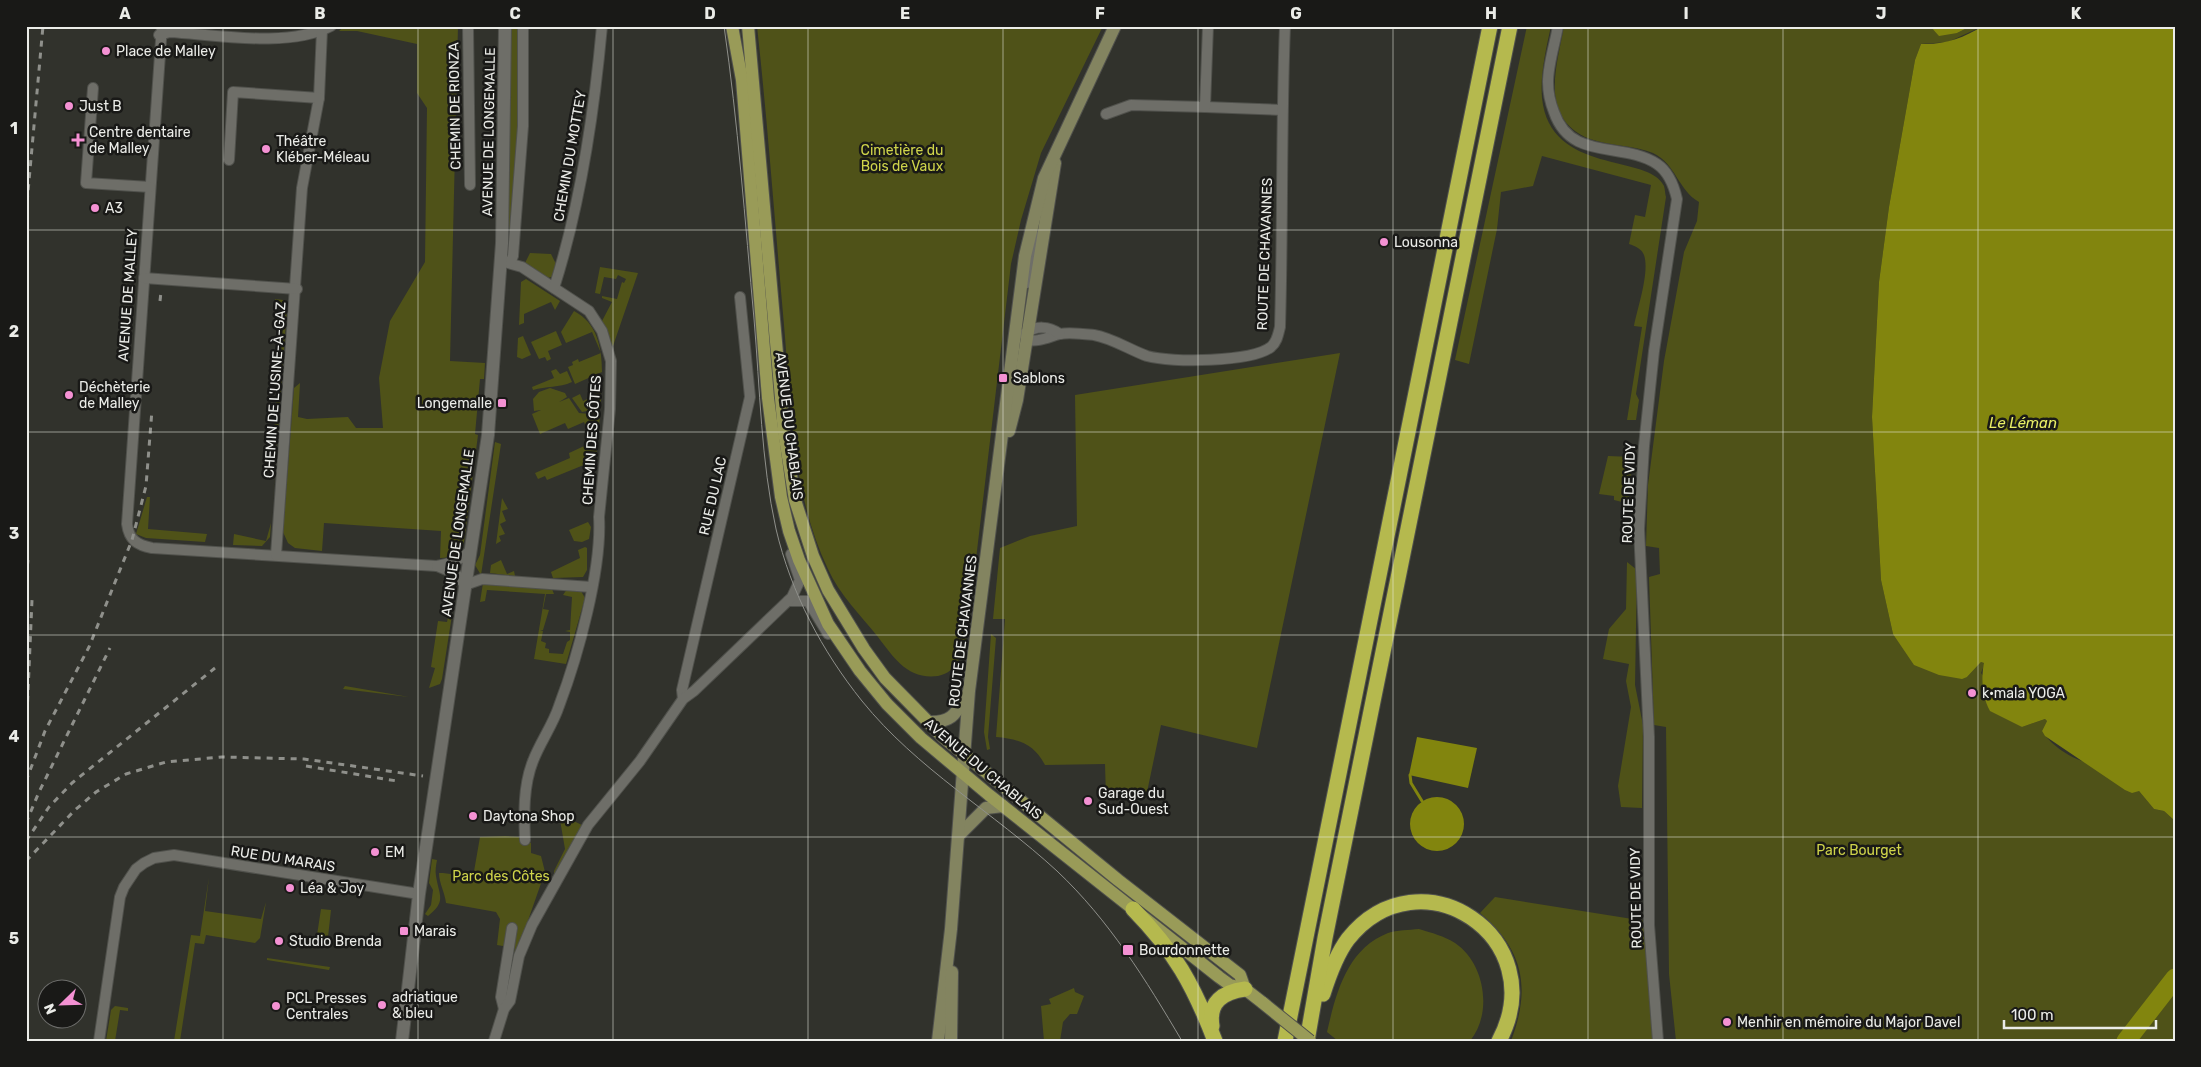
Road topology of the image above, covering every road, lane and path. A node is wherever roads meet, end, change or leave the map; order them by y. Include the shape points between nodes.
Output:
1 (468, 26) edge
2 (505, 26) edge
3 (523, 26) edge
4 (602, 26) edge
5 (732, 26) edge
6 (748, 26) edge
7 (1115, 26) edge
8 (1208, 26) edge
9 (1285, 26) edge
10 (1490, 26) edge
11 (1510, 26) edge
12 (1558, 26) edge
13 (326, 28) edge
14 (160, 30) edge
15 (93, 88) dead end
16 (319, 98) junction
17 (1205, 107) junction
18 (1282, 110) junction
19 (1106, 114) dead end
20 (1057, 153) junction
21 (230, 160) dead end
22 (470, 186) dead end
23 (150, 187) junction
24 (1033, 221) junction
25 (506, 262) junction
26 (144, 278) junction
27 (554, 288) junction
28 (297, 289) junction
29 (740, 297) dead end
30 (1032, 335) junction
31 (1012, 400) junction
32 (781, 497) junction
33 (471, 549) junction
34 (276, 555) junction
35 (437, 566) junction
36 (468, 567) junction
37 (482, 579) junction
38 (466, 585) junction
39 (591, 587) junction
40 (788, 601) junction
41 (838, 640) junction
42 (970, 691) junction
43 (683, 699) junction
44 (928, 722) junction
45 (964, 754) junction
46 (963, 774) junction
47 (1003, 806) junction
48 (959, 836) junction
49 (525, 840) dead end
50 (420, 894) junction
51 (1133, 909) junction
52 (512, 928) dead end
53 (951, 930) junction
54 (1245, 989) junction
55 (504, 1009) junction
56 (1214, 1040) edge
57 (99, 1041) edge
58 (402, 1041) edge
59 (494, 1041) edge
60 (938, 1041) edge
61 (951, 1041) edge
62 (1285, 1041) edge
63 (1308, 1041) edge
64 (1499, 1041) edge
65 (1658, 1041) edge

1 - 22 street, CHEMIN DE RIONZA
2 - 25 street, AVENUE DE LONGEMALLE
3 - 25 street via 523,126 513,256
4 - 27 street, CHEMIN DU MOTTEY via 594,108 569,239
5 - 32 main road, AVENUE DU CHABLAIS via 742,80 768,398
6 - 44 main road, AVENUE DU CHABLAIS via 784,432 795,500 813,556 844,617 885,678
7 - 20 main road, ROUTE DE CHAVANNES
8 - 17 street
9 - 18 street, ROUTE DE CHAVANNES
10 - 62 highway
11 - 63 highway via 1329,919
12 - 65 street, ROUTE DE VIDY via 1548,81 1549,98 1556,119 1565,132 1585,145 1643,157 1658,164 1671,182 1677,200 1654,351 1639,529 1649,737 1649,925
13 - 14 street via 287,39
13 - 16 street
14 - 23 street, AVENUE DE MALLEY
15 - 23 street via 86,184
16 - 21 street via 233,92
16 - 28 street via 302,188
17 - 18 street
17 - 19 street via 1131,105
18 - 30 street, ROUTE DE CHAVANNES via 1284,215 1280,327 1272,346 1264,352 1248,355 1182,361 1149,356 1096,336 1060,334 1052,328
20 - 24 main road, ROUTE DE CHAVANNES via 1044,178
20 - 30 main road, ROUTE DE CHAVANNES via 1031,314
23 - 26 street, AVENUE DE MALLEY
24 - 30 street, ROUTE DE CHAVANNES via 1034,245 1021,326
24 - 31 main road, ROUTE DE CHAVANNES via 1020,290
25 - 27 street, CHEMIN DES CÔTES via 522,267
25 - 33 street, AVENUE DE LONGEMALLE via 488,435
26 - 28 street, CHEMIN DE L'USINE-À-GAZ
26 - 34 street, AVENUE DE MALLEY via 127,524 130,535 134,541 152,548
27 - 39 street, CHEMIN DES CÔTES via 594,316 611,361 599,539
28 - 34 street, CHEMIN DE L'USINE-À-GAZ
29 - 43 street, RUE DU LAC via 750,397 682,690
30 - 31 main road, ROUTE DE CHAVANNES
31 - 42 main road, ROUTE DE CHAVANNES via 999,457
32 - 40 street, RUE DU LAC via 783,531 800,580
32 - 41 main road, AVENUE DU CHABLAIS via 799,560
33 - 35 street via 466,556
33 - 36 street, AVENUE DE LONGEMALLE
34 - 35 street
35 - 38 street via 456,574
36 - 37 street
36 - 38 street, AVENUE DE LONGEMALLE
37 - 38 street
37 - 39 street
38 - 50 street, AVENUE DE LONGEMALLE
39 - 49 street, CHEMIN DES CÔTES via 574,665 556,714 532,763 525,799
40 - 41 street via 808,601 823,628
40 - 43 street, RUE DU LAC
41 - 46 main road, AVENUE DU CHABLAIS via 887,704
42 - 44 main road via 954,716 939,723
42 - 45 main road, ROUTE DE CHAVANNES
43 - 55 street, RUE DU LAC via 640,761 588,825 529,934 520,956 510,1001
44 - 45 main road, AVENUE DU CHABLAIS
45 - 46 main road, ROUTE DE CHAVANNES
45 - 54 main road, AVENUE DU CHABLAIS via 1240,975
46 - 47 main road, AVENUE DU CHABLAIS
46 - 48 main road, ROUTE DE CHAVANNES
47 - 48 main road via 986,808
47 - 51 main road, AVENUE DU CHABLAIS
48 - 53 main road, ROUTE DE CHAVANNES
50 - 57 street, RUE DU MARAIS via 174,855 154,858 128,879 120,897
50 - 58 street, AVENUE DE LONGEMALLE
51 - 54 main road, AVENUE DU CHABLAIS via 1230,985
51 - 56 highway via 1178,961
52 - 55 street via 501,997
53 - 60 main road, ROUTE DE CHAVANNES
53 - 61 main road, ROUTE DE CHAVANNES
54 - 56 highway via 1231,991 1216,1002 1210,1017
54 - 63 main road, AVENUE DU CHABLAIS, bridge
55 - 59 street, RUE DU LAC
63 - 64 highway via 1332,970 1355,932 1388,909 1426,902 1466,914 1485,927 1502,949 1511,974 1512,993 1508,1018

